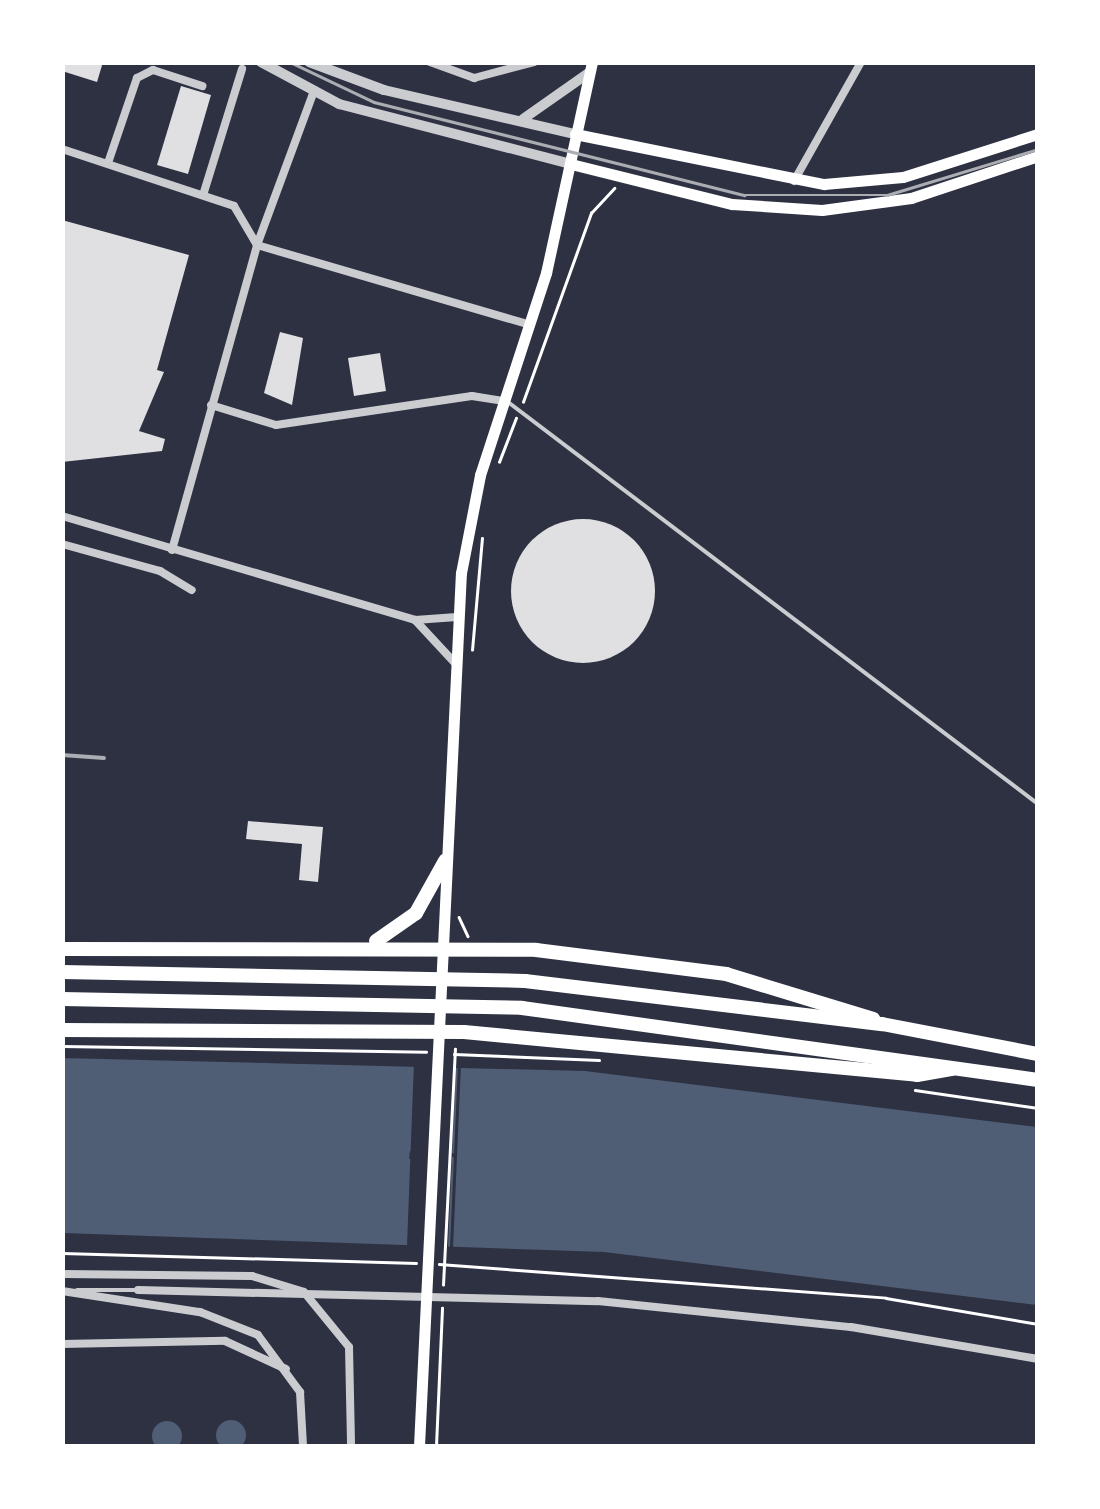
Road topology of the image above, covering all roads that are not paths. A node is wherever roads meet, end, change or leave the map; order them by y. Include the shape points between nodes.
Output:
1 (261, 62) edge
2 (309, 62) edge
3 (430, 62) edge
4 (534, 62) edge
5 (860, 62) edge
6 (591, 67) edge
7 (242, 69) dead end
8 (202, 86) dead end
9 (313, 94) junction
10 (523, 119) junction
11 (575, 134) junction
12 (1038, 134) edge
13 (62, 149) edge
14 (1038, 156) edge
15 (108, 163) junction
16 (571, 164) junction
17 (793, 182) junction
18 (204, 192) junction
19 (257, 245) junction
20 (530, 325) junction
21 (503, 401) junction
22 (211, 405) junction
23 (62, 516) edge
24 (62, 544) edge
25 (172, 550) junction
26 (192, 590) dead end
27 (457, 617) junction
28 (415, 620) junction
29 (455, 664) junction
30 (1038, 804) edge
31 (445, 861) junction
32 (365, 944) junction
33 (62, 949) edge
34 (440, 950) junction
35 (62, 972) edge
36 (62, 999) edge
37 (882, 1024) junction
38 (62, 1030) edge
39 (436, 1031) junction
40 (1038, 1054) edge
41 (968, 1066) junction
42 (1038, 1080) edge
43 (62, 1274) edge
44 (62, 1290) edge
45 (138, 1290) joint
46 (62, 1344) edge
47 (1038, 1360) edge
48 (294, 1375) junction
49 (303, 1446) edge
50 (351, 1446) edge
51 (419, 1446) edge

1 - 9 street
2 - 10 street via 384,90
3 - 4 street via 474,78
5 - 17 street
6 - 10 street
6 - 11 main road
7 - 18 street
8 - 15 street via 153,70 137,78
9 - 16 street
9 - 19 street
10 - 11 street
11 - 16 main road
11 - 17 main road
12 - 17 main road via 903,177
13 - 15 street
14 - 16 main road via 911,198 822,210 715,200
15 - 18 street
16 - 20 main road
18 - 19 street via 234,206
19 - 20 street
19 - 22 street
20 - 21 main road
21 - 22 street via 472,396 276,425
21 - 27 main road via 473,502
21 - 30 lane via 521,406
22 - 25 street
23 - 25 street
24 - 26 street via 160,571
25 - 28 street
27 - 28 street
27 - 29 main road
28 - 29 street
29 - 31 main road
31 - 32 highway via 416,913
31 - 34 main road
32 - 33 highway
32 - 34 highway
34 - 37 highway via 467,945 726,974 834,1000
34 - 39 main road
35 - 37 highway via 525,981
36 - 41 highway via 522,1008
37 - 40 highway
38 - 39 highway
39 - 41 highway via 918,1075
39 - 51 main road
41 - 42 highway
43 - 50 street via 281,1280 323,1306 353,1359
44 - 45 lane
44 - 48 street via 224,1318 258,1335
45 - 47 street via 598,1301 851,1327
46 - 48 street via 226,1341
48 - 49 street

